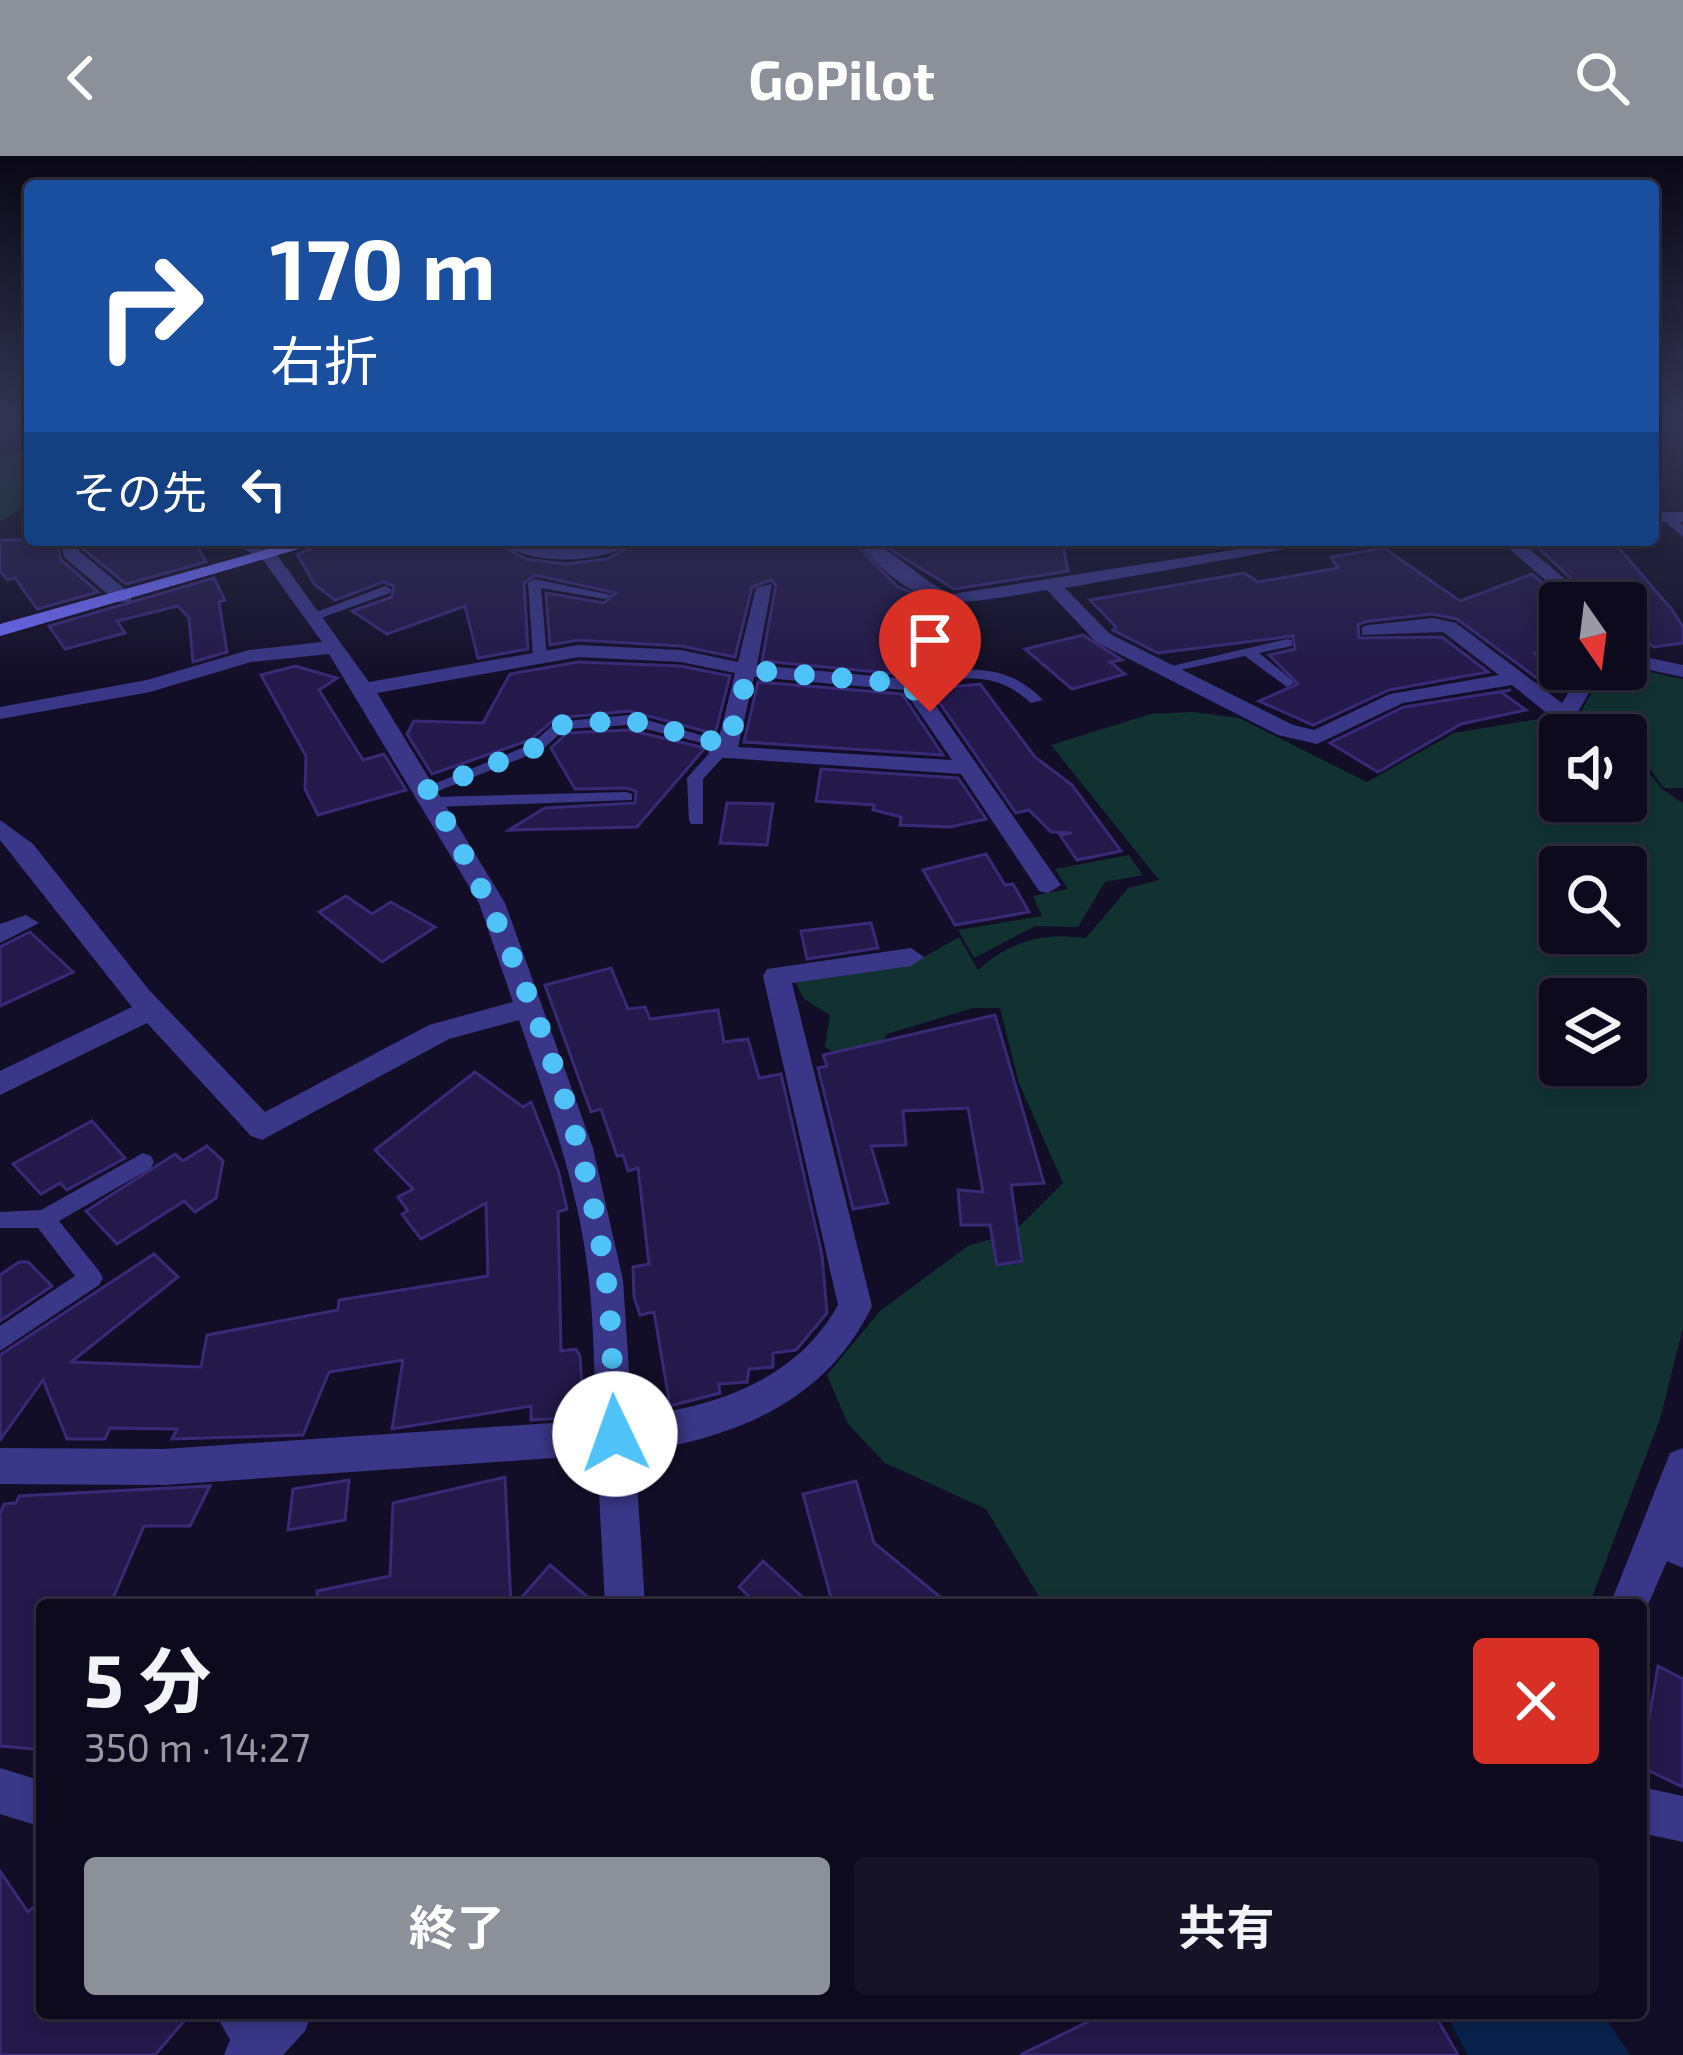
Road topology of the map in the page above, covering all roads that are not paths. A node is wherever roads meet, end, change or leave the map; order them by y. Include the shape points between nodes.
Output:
1 (1664, 517) edge
2 (1683, 532) edge
3 (69, 546) edge
4 (248, 546) edge
5 (302, 546) edge
6 (518, 546) edge
7 (607, 546) edge
8 (870, 546) edge
9 (1244, 546) edge
10 (1292, 546) edge
11 (1515, 546) edge
12 (1255, 552) junction
13 (269, 556) junction
14 (1559, 582) edge
15 (1053, 586) junction
16 (764, 588) dead end
17 (386, 590) dead end
18 (604, 595) dead end
19 (124, 598) junction
20 (313, 616) junction
21 (0, 631) edge
22 (1370, 631) dead end
23 (1287, 644) dead end
24 (335, 647) junction
25 (1249, 652) junction
26 (539, 657) junction
27 (1647, 663) edge
28 (749, 670) junction
29 (1166, 670) junction
30 (1683, 671) edge
31 (1513, 679) junction
32 (1287, 682) dead end
33 (910, 684) junction
34 (364, 689) junction
35 (1580, 690) edge
36 (1036, 700) dead end
37 (0, 713) edge
38 (724, 749) junction
39 (968, 769) junction
40 (430, 796) junction
41 (626, 796) dead end
42 (697, 820) dead end
43 (0, 827) edge
44 (1048, 885) dead end
45 (26, 923) dead end
46 (0, 934) edge
47 (911, 957) dead end
48 (529, 1007) junction
49 (151, 1010) junction
50 (0, 1084) edge
51 (143, 1162) dead end
52 (44, 1219) junction
53 (3, 1220) dead end
54 (0, 1340) edge
55 (615, 1434) junction
56 (0, 1466) edge
57 (1683, 1466) edge
58 (1670, 1540) edge
59 (625, 1599) edge
60 (1634, 1599) edge
61 (0, 1791) edge
62 (36, 1802) edge
63 (1647, 1811) edge
64 (1683, 1819) edge

1 - 2 lane
3 - 19 street
4 - 13 street
5 - 13 street
6 - 7 street via 542,556
8 - 15 street via 904,577 952,600
9 - 12 street
10 - 12 street
11 - 14 street
12 - 15 street
13 - 19 street
13 - 20 street
15 - 29 street via 1103,638
16 - 28 street
17 - 20 lane
18 - 26 lane via 534,583
19 - 21 street
20 - 24 street
22 - 31 street via 1449,627
23 - 25 lane
24 - 34 street
24 - 37 street via 249,656 150,686
25 - 29 lane
25 - 32 lane
26 - 28 street via 681,656
26 - 34 street
27 - 30 street
28 - 33 street
28 - 38 street
29 - 31 street via 1286,730 1317,736 1397,698
31 - 35 street via 1562,711
33 - 36 lane via 981,672 1016,679
33 - 39 street
34 - 40 street
38 - 39 street
38 - 40 lane via 629,720 560,725 537,747
38 - 42 lane via 695,778
39 - 44 street
40 - 41 lane
40 - 48 street via 492,903
43 - 49 street
45 - 46 street
47 - 55 street via 777,976 854,1306 845,1328 802,1372 740,1411
48 - 49 street via 439,1032 262,1129
48 - 55 street via 594,1210
49 - 50 street
51 - 52 lane
52 - 53 lane
52 - 54 lane via 91,1278
55 - 56 street via 247,1465
55 - 59 street
57 - 58 street
58 - 60 street
61 - 62 street
63 - 64 street

